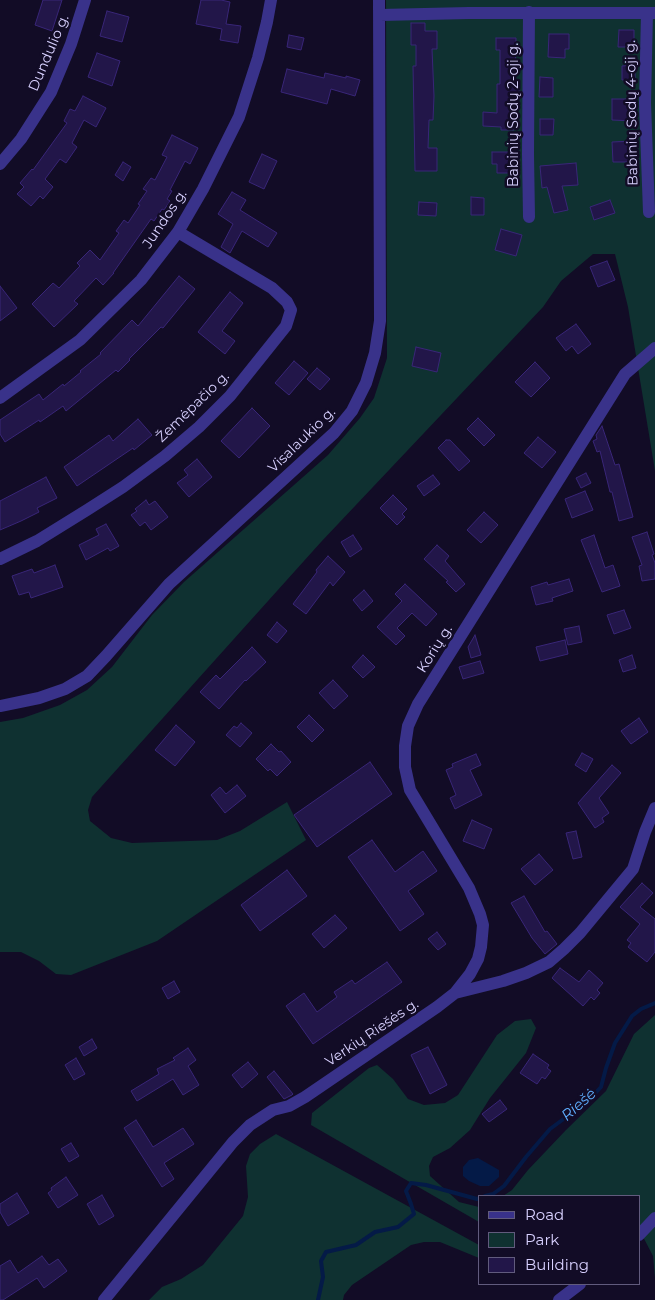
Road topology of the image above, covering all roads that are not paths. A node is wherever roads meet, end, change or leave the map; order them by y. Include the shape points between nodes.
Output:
1 (85, 0) edge
2 (271, 0) edge
3 (380, 0) edge
4 (469, 6) edge
5 (593, 6) edge
6 (529, 12) junction
7 (651, 13) edge
8 (380, 15) junction
9 (0, 164) edge
10 (649, 212) dead end
11 (529, 217) dead end
12 (178, 232) junction
13 (655, 348) edge
14 (0, 398) edge
15 (0, 559) edge
16 (0, 706) edge
17 (655, 808) edge
18 (455, 993) junction
19 (655, 1218) edge
20 (640, 1234) edge
21 (579, 1285) edge
22 (104, 1300) edge
23 (559, 1300) edge

1 - 9 street, Dundulio g. via 51,92 21,139
2 - 12 street, Jundos g. via 258,58 239,117
3 - 8 street, Visalaukio g.
4 - 6 street
4 - 8 street
5 - 6 street
5 - 7 street
6 - 11 street, Babinių Sodų 2-oji g.
7 - 10 street, Babinių Sodų 4-oji g. via 645,103
8 - 16 street, Visalaukio g. via 380,321 366,383 352,412 334,433 169,584 87,676 65,689 39,698
12 - 14 street, Jundos g. via 141,280 80,340
12 - 15 street, Žemėpačio g. via 272,288 291,310 286,326 230,396 165,456 88,510
13 - 18 street, Korių g. via 625,374 418,704 408,726 404,767 410,790 468,888 482,925 478,959
17 - 18 street, Verkių Riešės g. via 634,868 564,950 549,962 504,981
18 - 22 street, Verkių Riešės g. via 304,1097 273,1110 250,1125
19 - 20 street
21 - 23 street

